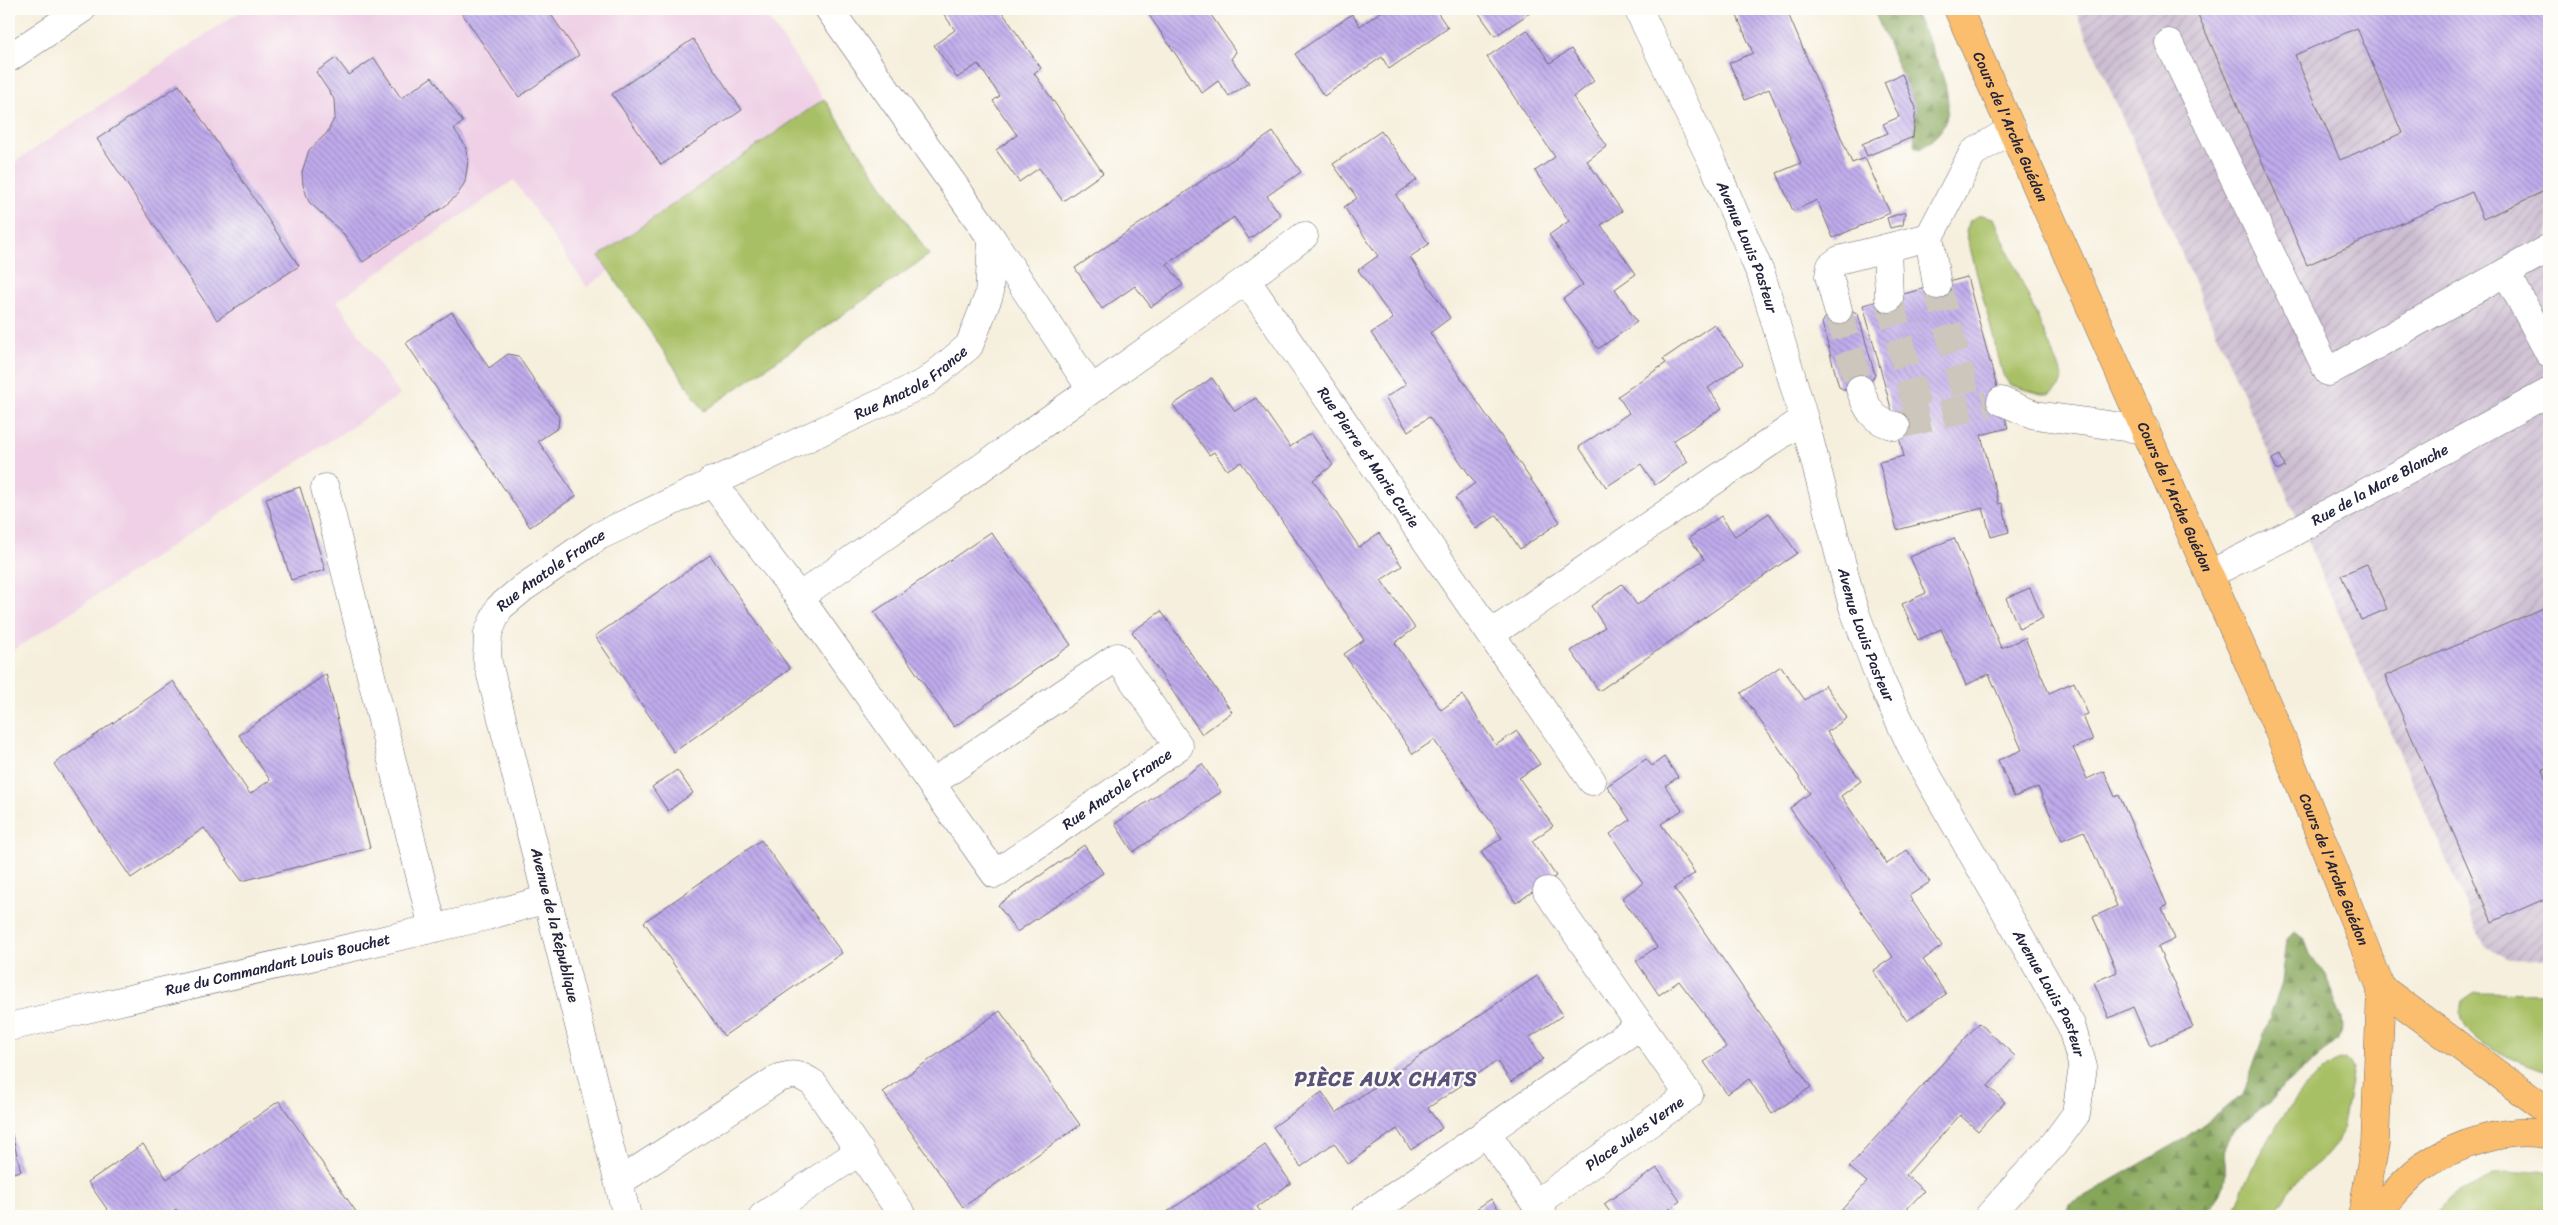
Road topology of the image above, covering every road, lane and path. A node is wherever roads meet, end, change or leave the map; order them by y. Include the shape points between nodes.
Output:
1 (82, 9) edge
2 (830, 9) edge
3 (1638, 9) edge
4 (1958, 9) edge
5 (2169, 43) dead end
6 (9, 58) edge
7 (2012, 129) junction
8 (1304, 236) dead end
9 (1929, 237) junction
10 (992, 239) junction
11 (1887, 248) junction
12 (2549, 248) edge
13 (2506, 272) junction
14 (1246, 280) junction
15 (1937, 285) tunnel mouth
16 (1889, 298) tunnel mouth
17 (1838, 310) tunnel mouth
18 (2549, 353) edge
19 (1091, 388) junction
20 (1860, 389) tunnel mouth
21 (2549, 392) edge
22 (2001, 401) tunnel mouth
23 (1804, 419) junction
24 (1896, 426) tunnel mouth
25 (2146, 430) junction
26 (711, 482) junction
27 (325, 488) dead end
28 (2210, 574) junction
29 (799, 597) junction
30 (488, 633) joint
31 (1491, 634) junction
32 (1592, 781) dead end
33 (932, 783) junction
34 (1547, 891) dead end
35 (547, 899) junction
36 (433, 928) junction
37 (2381, 988) junction
38 (1641, 1025) junction
39 (9, 1027) edge
40 (2549, 1112) edge
41 (1486, 1132) junction
42 (2549, 1135) edge
43 (860, 1151) junction
44 (619, 1182) junction
45 (1540, 1210) edge
46 (627, 1216) edge
47 (763, 1216) edge
48 (903, 1216) edge
49 (1366, 1216) edge
50 (1989, 1216) edge
51 (2362, 1216) edge
52 (2376, 1216) edge

1 - 6 street
2 - 10 street
3 - 23 street, Avenue Louis Pasteur via 1713,163 1762,277
4 - 7 main road, Cours de l'Arche Guédon
5 - 13 street via 2328,372
7 - 9 street via 1973,153
7 - 25 main road, Cours de l'Arche Guédon
8 - 14 street
9 - 11 street
9 - 15 street
10 - 19 street
10 - 26 street, Rue Anatole France via 989,295 969,346 926,382
11 - 16 street
11 - 17 street via 1840,260 1831,266 1829,276
12 - 13 street
13 - 18 street
14 - 19 street
14 - 31 street, Rue Pierre et Marie Curie
19 - 29 street
20 - 24 street via 1868,411 1886,424
21 - 28 street, Rue de la Mare Blanche via 2290,534
22 - 25 street via 2035,415
23 - 31 street
23 - 50 street, Avenue Louis Pasteur via 1853,607 1880,679 1915,754 2071,1025 2082,1067 2076,1114 2054,1144
25 - 28 main road, Cours de l'Arche Guédon
26 - 29 street, Rue Anatole France
26 - 30 street, Rue Anatole France via 599,536 499,608
27 - 36 street
28 - 37 main road, Cours de l'Arche Guédon via 2276,727
29 - 33 street, Rue Anatole France
30 - 35 street, Avenue de la République via 487,659
31 - 32 street, Rue Pierre et Marie Curie
33 - 33 street, Rue Anatole France via 995,874 1179,746 1117,657
34 - 38 street, Place Jules Verne
35 - 36 street, Rue du Commandant Louis Bouchet
35 - 44 street, Avenue de la République
36 - 39 street, Rue du Commandant Louis Bouchet
37 - 40 main road
37 - 51 main road, Cours de l'Arche Guédon via 2375,1144
38 - 41 street
38 - 45 street, Place Jules Verne via 1689,1095
41 - 45 street, Place Jules Verne
41 - 49 street
42 - 52 main road via 2536,1132 2476,1140 2421,1167
43 - 44 street via 814,1084 801,1075 788,1074
43 - 47 street
43 - 48 street
44 - 46 street, Avenue de la République

